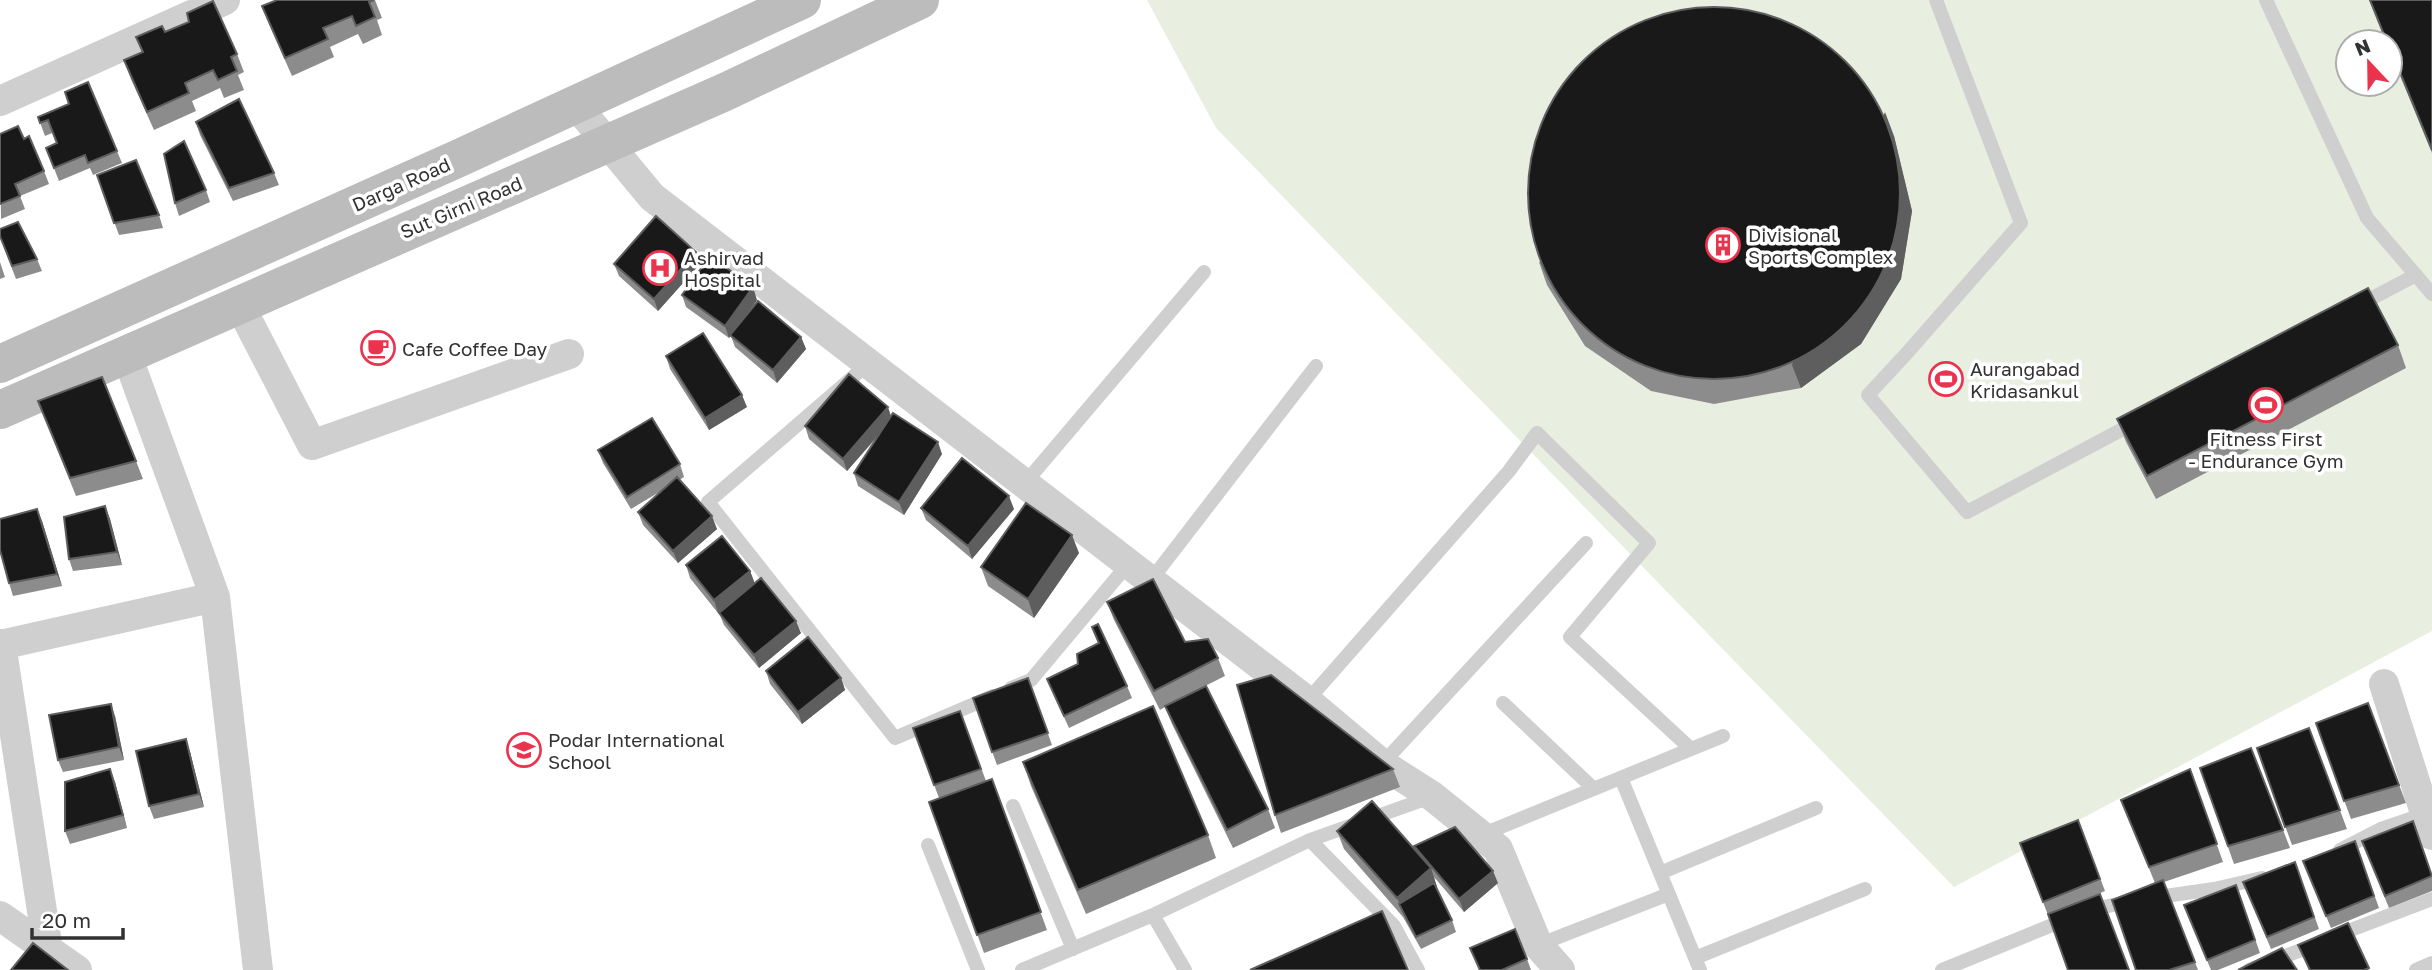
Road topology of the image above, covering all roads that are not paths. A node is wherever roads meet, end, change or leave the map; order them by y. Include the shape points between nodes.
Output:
1 (225, 0) edge
2 (802, 0) edge
3 (920, 0) edge
4 (1936, 0) edge
5 (2266, 0) edge
6 (0, 101) edge
7 (575, 104) junction
8 (608, 144) junction
9 (1204, 272) dead end
10 (2416, 275) junction
11 (2432, 294) edge
12 (239, 304) junction
13 (2343, 314) edge
14 (126, 353) junction
15 (569, 354) dead end
16 (869, 363) junction
17 (0, 364) edge
18 (1316, 366) dead end
19 (0, 410) edge
20 (2149, 416) edge
21 (1024, 483) junction
22 (1586, 543) dead end
23 (1140, 572) junction
24 (215, 597) junction
25 (0, 644) edge
26 (2384, 684) dead end
27 (1307, 701) junction
28 (1503, 703) dead end
29 (1723, 736) dead end
30 (1691, 749) junction
31 (1382, 764) junction
32 (1621, 778) junction
33 (1594, 789) junction
34 (1432, 796) junction
35 (1013, 806) dead end
36 (1816, 808) dead end
37 (2430, 821) edge
38 (1481, 835) junction
39 (1310, 840) junction
40 (928, 845) dead end
41 (2328, 855) edge
42 (1660, 873) junction
43 (2280, 873) edge
44 (1865, 888) dead end
45 (1669, 894) junction
46 (2432, 899) edge
47 (1153, 915) junction
48 (0, 916) edge
49 (1538, 945) junction
50 (1073, 949) junction
51 (48, 950) junction
52 (2432, 963) edge
53 (1697, 964) edge
54 (77, 970) edge
55 (258, 970) edge
56 (978, 970) edge
57 (1022, 970) edge
58 (1185, 970) edge
59 (1418, 970) edge
60 (1560, 970) edge
61 (1942, 970) edge
62 (2249, 970) edge
63 (2416, 970) edge

1 - 6 street
2 - 7 main road, Darga Road
3 - 8 main road, Sut Girni Road
4 - 20 lane via 2021,223 1868,395 1967,512
5 - 10 lane via 2367,218
7 - 8 street
7 - 17 main road, Darga Road
8 - 12 main road, Sut Girni Road
8 - 16 street via 652,197
9 - 21 lane
10 - 11 lane
10 - 13 lane
12 - 14 main road, Sut Girni Road
12 - 15 street via 312,445
14 - 19 main road, Sut Girni Road
14 - 24 street
16 - 21 street
16 - 23 lane via 708,502 895,738 1031,680
18 - 23 lane
21 - 23 street
22 - 31 lane
23 - 27 street
24 - 25 street
24 - 55 street
25 - 51 street
26 - 37 street
27 - 30 lane via 1537,433 1649,543 1570,637
27 - 31 street
28 - 33 lane
29 - 30 lane
30 - 32 lane
31 - 34 street
32 - 33 lane
32 - 42 lane
33 - 38 lane
34 - 38 street
34 - 39 lane
35 - 50 lane
36 - 42 lane
37 - 41 lane via 2381,829
38 - 49 street via 1498,849
39 - 47 lane
39 - 59 lane
40 - 56 lane
42 - 45 lane
43 - 61 lane via 2090,909
44 - 53 lane
45 - 49 lane
45 - 53 lane
46 - 62 lane
47 - 50 lane
47 - 58 lane
48 - 51 street
49 - 60 street
50 - 57 lane
51 - 54 street
52 - 63 lane

